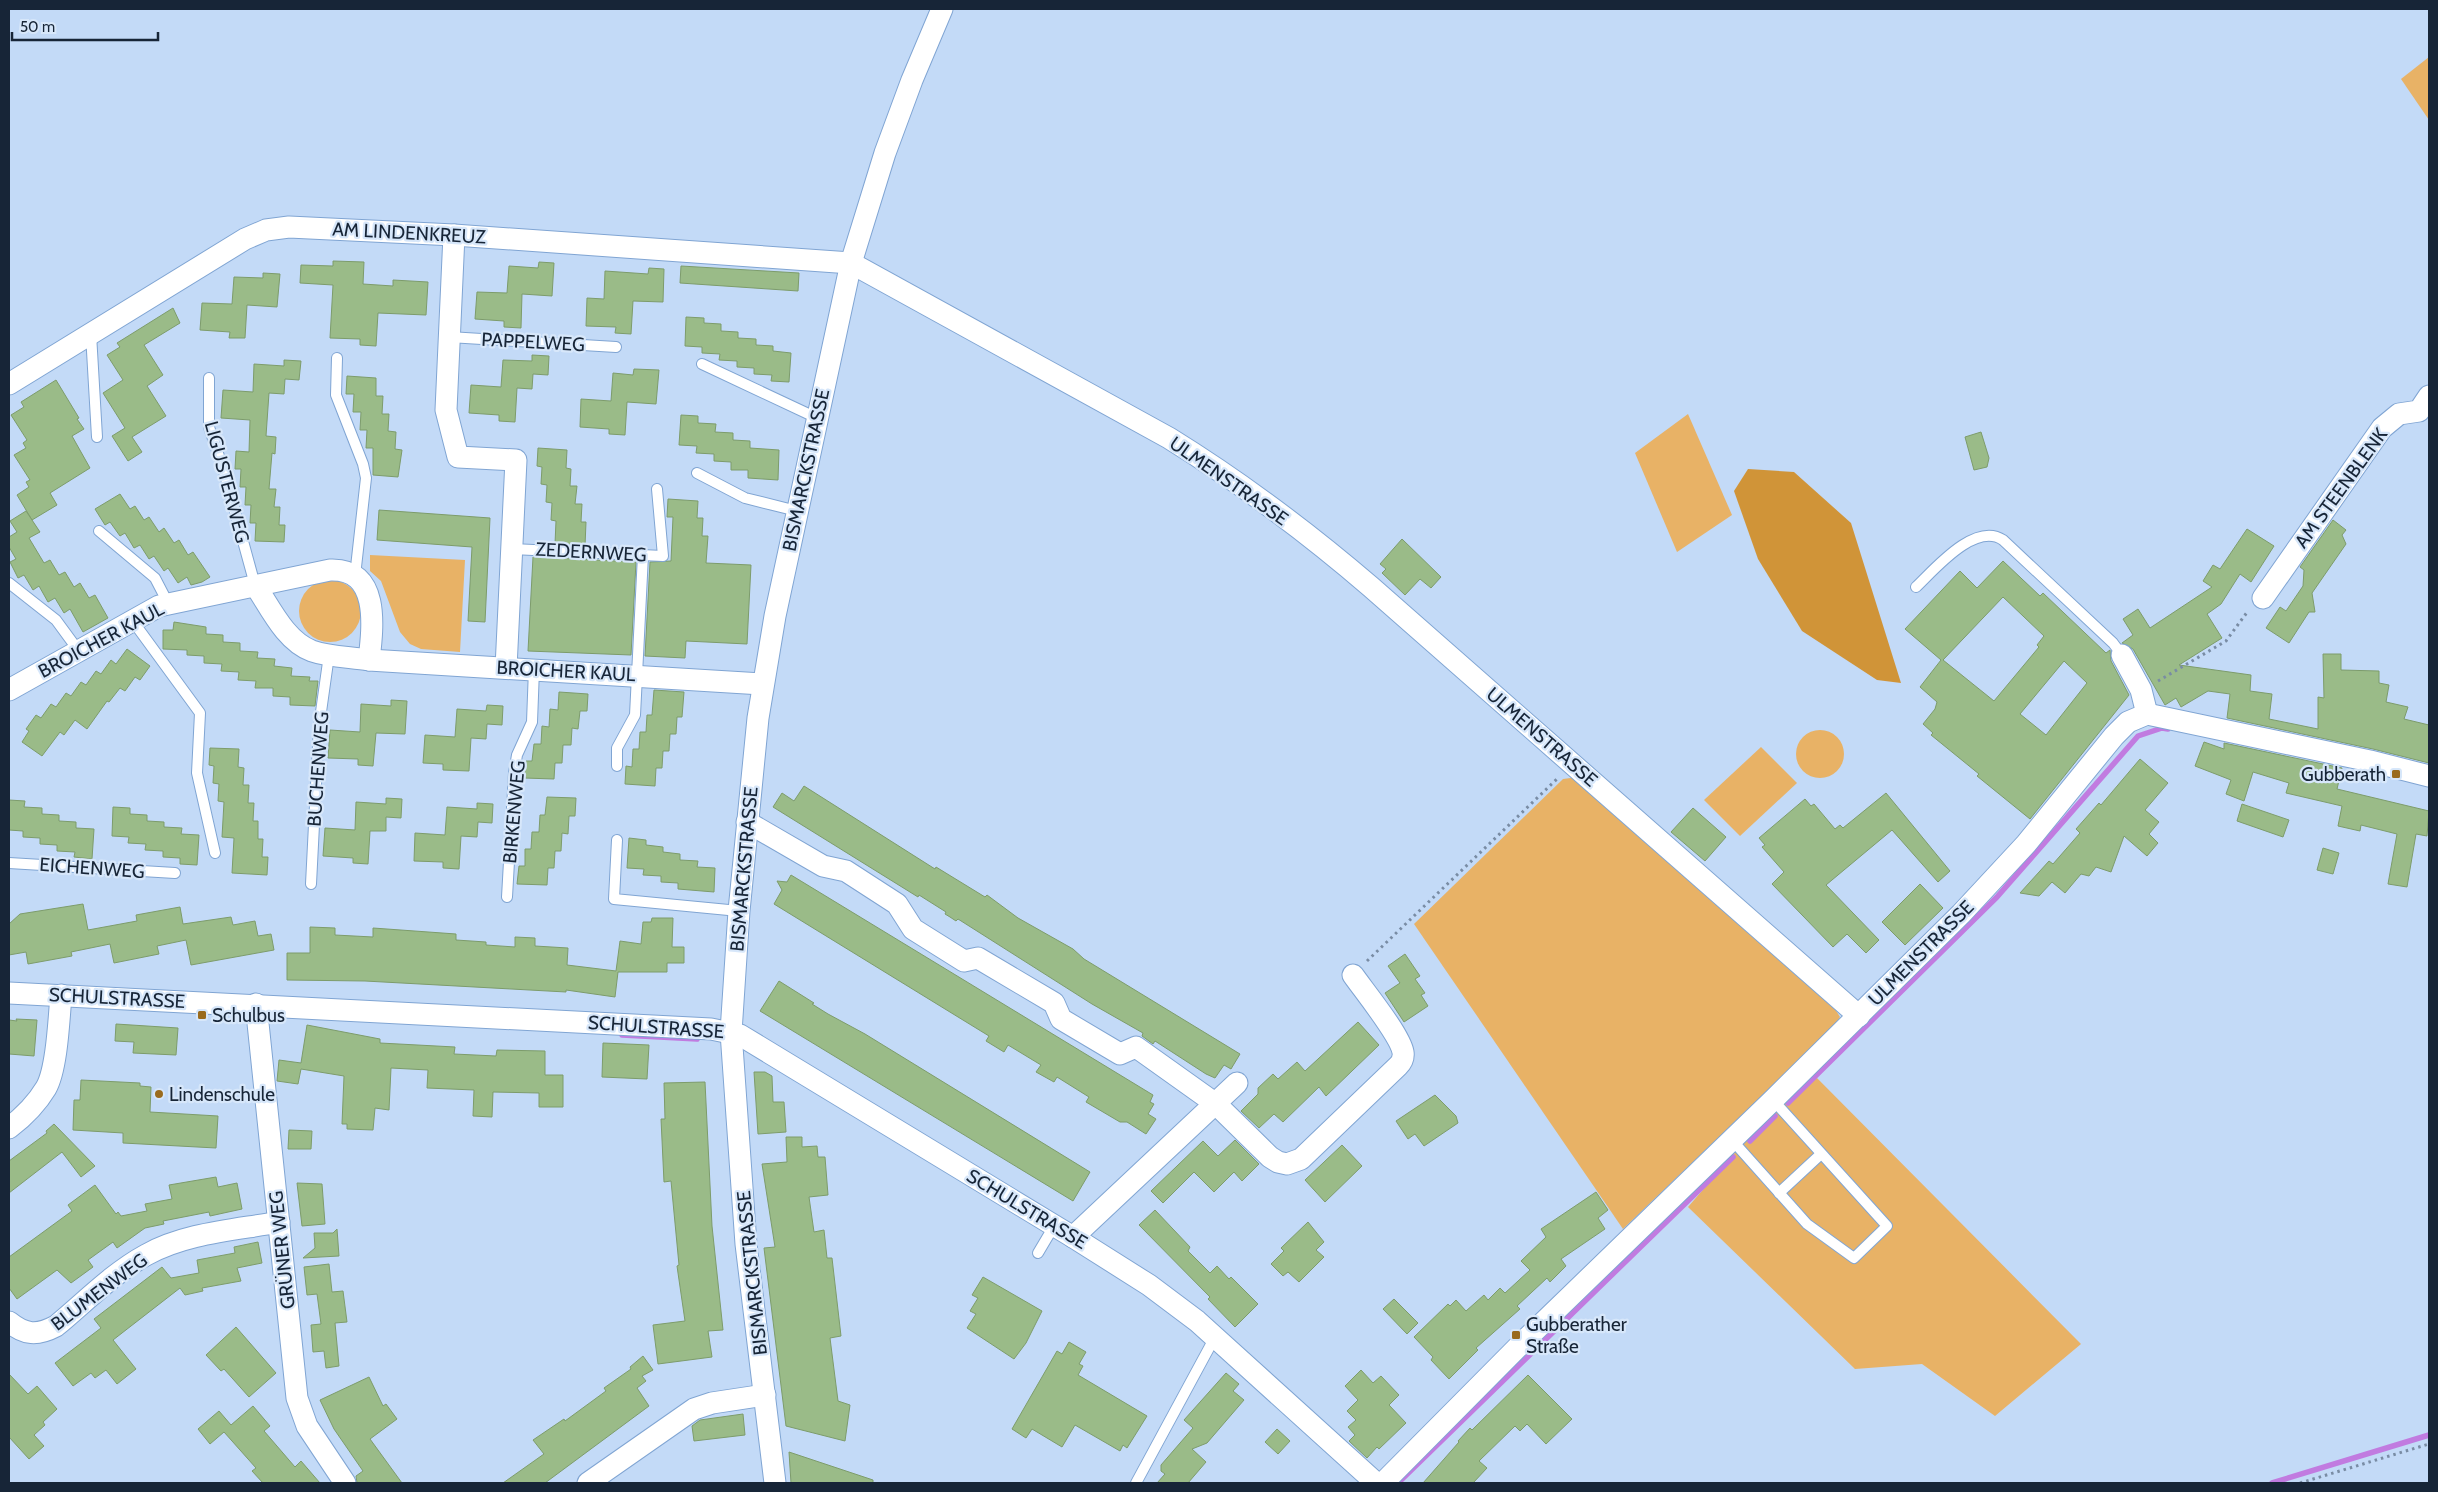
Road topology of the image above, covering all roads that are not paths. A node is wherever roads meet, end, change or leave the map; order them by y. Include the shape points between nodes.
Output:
1 (942, 9) edge
2 (454, 235) junction
3 (851, 263) junction
4 (91, 333) junction
5 (449, 337) junction
6 (616, 347) dead end
7 (337, 358) dead end
8 (702, 364) dead end
9 (208, 378) dead end
10 (9, 384) edge
11 (2429, 396) edge
12 (817, 418) junction
13 (97, 437) dead end
14 (697, 473) dead end
15 (657, 489) dead end
16 (797, 511) junction
17 (99, 531) dead end
18 (512, 549) junction
19 (643, 555) junction
20 (355, 576) junction
21 (9, 583) edge
22 (255, 585) junction
23 (1916, 587) dead end
24 (2264, 598) road end
25 (168, 603) junction
26 (132, 620) junction
27 (78, 650) junction
28 (329, 655) junction
29 (2122, 655) joint
30 (369, 660) junction
31 (506, 668) junction
32 (534, 669) junction
33 (636, 675) junction
34 (762, 684) junction
35 (9, 690) edge
36 (2147, 714) junction
37 (616, 766) dead end
38 (2429, 776) edge
39 (747, 822) junction
40 (618, 840) dead end
41 (215, 853) dead end
42 (9, 863) edge
43 (175, 873) dead end
44 (311, 884) dead end
45 (507, 897) dead end
46 (739, 911) junction
47 (1354, 975) road end
48 (9, 993) edge
49 (61, 995) junction
50 (256, 1004) junction
51 (1859, 1016) junction
52 (731, 1032) junction
53 (1237, 1083) dead end
54 (1774, 1100) junction
55 (1216, 1104) junction
56 (9, 1128) edge
57 (1732, 1140) junction
58 (1821, 1154) junction
59 (1779, 1193) junction
60 (279, 1222) junction
61 (1054, 1226) junction
62 (1073, 1236) junction
63 (1038, 1253) dead end
64 (9, 1322) edge
65 (1215, 1338) junction
66 (765, 1395) junction
67 (345, 1483) edge
68 (588, 1483) edge
69 (775, 1483) edge
70 (1136, 1483) edge
71 (1376, 1483) edge
72 (1382, 1483) edge

1 - 3 street, BISMARCKSTRASSE via 885,154
2 - 3 street, AM LINDENKREUZ
2 - 4 street, AM LINDENKREUZ via 289,227 266,230 245,239
2 - 5 street
3 - 12 street, BISMARCKSTRASSE
3 - 51 street, ULMENSTRASSE via 1208,462 1344,564
4 - 10 street, AM LINDENKREUZ
4 - 13 lane
5 - 6 lane, PAPPELWEG
5 - 18 street via 446,410 458,457 516,460
7 - 20 lane via 336,395 366,478
8 - 12 lane
9 - 22 lane, LIGUSTERWEG via 209,427
11 - 24 street, AM STEENBLENK via 2419,411 2399,414 2379,432
12 - 16 street, BISMARCKSTRASSE
14 - 16 lane via 745,498
15 - 19 lane, ZEDERNWEG via 663,556
16 - 34 street, BISMARCKSTRASSE
17 - 25 lane via 155,578
18 - 19 lane, ZEDERNWEG
18 - 31 street
19 - 33 lane
20 - 22 street, BROICHER KAUL via 346,571 330,570
20 - 30 street via 364,588 372,610
21 - 27 lane via 56,620
22 - 25 street, BROICHER KAUL
22 - 28 street, BROICHER KAUL via 295,641
23 - 29 lane via 1954,550 1984,536 1994,536 2003,540
25 - 26 street, BROICHER KAUL
26 - 27 street, BROICHER KAUL
26 - 41 lane via 200,713 198,773
27 - 35 street, BROICHER KAUL
28 - 30 street, BROICHER KAUL
28 - 44 lane, BUCHENWEG via 319,726
29 - 36 street via 2141,690
30 - 31 street, BROICHER KAUL
31 - 32 street, BROICHER KAUL
32 - 33 street, BROICHER KAUL
32 - 45 lane, BIRKENWEG via 532,722 517,755 514,773
33 - 34 street, BROICHER KAUL
33 - 37 lane via 635,715 617,748
34 - 39 street, BISMARCKSTRASSE
36 - 38 street via 2377,762
36 - 51 street, ULMENSTRASSE via 2128,722 2114,736 1996,876
39 - 46 street, BISMARCKSTRASSE
39 - 55 street via 823,866 846,870 897,904 913,929 964,961 978,958 1054,1003 1061,1020 1120,1054 1136,1047
40 - 46 lane via 614,899
42 - 43 lane, EICHENWEG
46 - 52 street, BISMARCKSTRASSE
47 - 55 street via 1398,1039 1403,1056 1398,1066 1319,1143 1297,1161 1278,1162
48 - 49 street, SCHULSTRASSE
49 - 50 street, SCHULSTRASSE
49 - 56 street via 57,1045 47,1087
50 - 52 street, SCHULSTRASSE
50 - 60 street, GRÜNER WEG
51 - 54 street
52 - 61 street, SCHULSTRASSE via 764,1048
52 - 66 street, BISMARCKSTRASSE via 746,1244
53 - 55 street
54 - 57 street
54 - 58 lane
55 - 62 street
57 - 59 lane
57 - 72 street
58 - 59 lane
58 - 59 lane via 1887,1226 1854,1258 1808,1224
60 - 64 street, BLUMENWEG via 166,1245 128,1267 42,1334 19,1330
60 - 67 street, GRÜNER WEG via 299,1408 309,1431
61 - 62 street, SCHULSTRASSE
61 - 63 lane
62 - 65 street, SCHULSTRASSE via 1166,1297
65 - 70 lane
65 - 71 street, SCHULSTRASSE
66 - 68 street via 694,1409
66 - 69 street, BISMARCKSTRASSE

